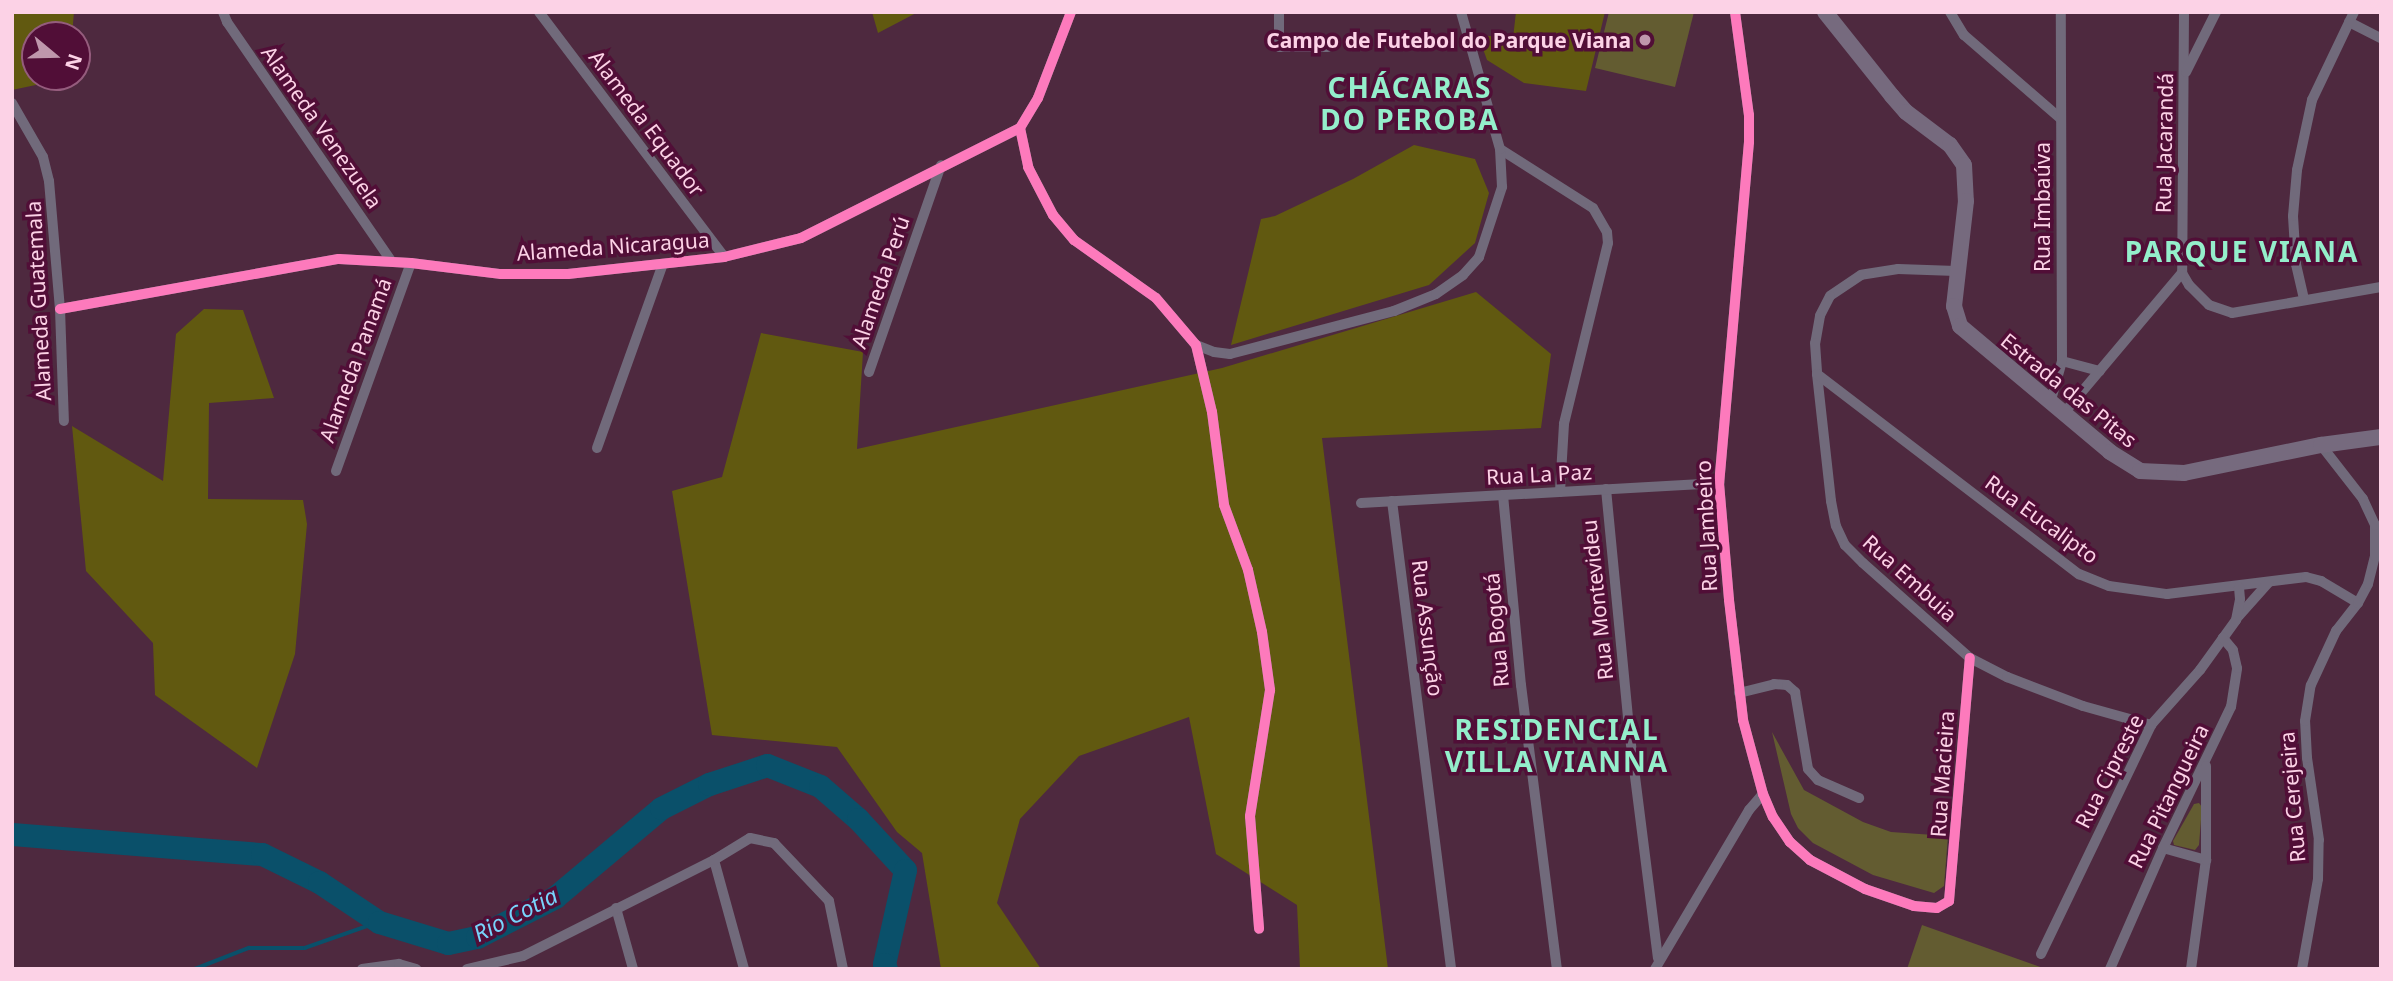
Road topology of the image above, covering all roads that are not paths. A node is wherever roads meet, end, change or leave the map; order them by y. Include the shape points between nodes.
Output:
1 (223, 12) edge
2 (539, 12) edge
3 (1071, 12) edge
4 (1279, 12) edge
5 (1461, 12) edge
6 (1735, 12) edge
7 (1825, 12) edge
8 (1950, 12) edge
9 (2061, 12) edge
10 (2184, 12) edge
11 (2216, 12) edge
12 (2352, 17) edge
13 (2381, 38) edge
14 (1328, 47) dead end
15 (2185, 74) junction
16 (12, 103) edge
17 (2061, 119) junction
18 (1020, 128) junction
19 (1500, 149) junction
20 (941, 165) junction
21 (723, 257) junction
22 (392, 262) junction
23 (411, 262) junction
24 (663, 264) junction
25 (1956, 271) junction
26 (2182, 273) junction
27 (2381, 287) edge
28 (2304, 299) junction
29 (61, 309) junction
30 (1196, 345) junction
31 (2063, 361) junction
32 (2100, 371) junction
33 (869, 372) dead end
34 (1817, 374) junction
35 (2051, 400) junction
36 (2064, 413) junction
37 (64, 421) dead end
38 (2381, 438) edge
39 (2321, 445) junction
40 (597, 448) dead end
41 (336, 471) dead end
42 (1719, 483) junction
43 (1606, 489) junction
44 (1560, 492) junction
45 (1503, 495) junction
46 (1392, 501) junction
47 (1361, 503) dead end
48 (2269, 582) junction
49 (2239, 587) junction
50 (2358, 603) junction
51 (2236, 620) junction
52 (2223, 638) junction
53 (1970, 659) junction
54 (1739, 693) junction
55 (2151, 725) junction
56 (2207, 759) junction
57 (1763, 794) junction
58 (1859, 799) dead end
59 (2163, 848) junction
60 (714, 860) junction
61 (2206, 860) junction
62 (1952, 892) joint
63 (616, 908) junction
64 (1259, 929) dead end
65 (2041, 954) dead end
66 (1656, 963) edge
67 (362, 969) edge
68 (416, 969) edge
69 (467, 969) edge
70 (633, 969) edge
71 (744, 969) edge
72 (843, 969) edge
73 (1451, 969) edge
74 (1557, 969) edge
75 (2110, 969) edge
76 (2192, 969) edge
77 (2302, 969) edge

1 - 22 street, Alameda Venezuela
2 - 21 street, Alameda Equador
3 - 18 street via 1038,98
4 - 14 street via 1279,47
5 - 19 street
6 - 42 street, Rua Jambeiro via 1749,142
7 - 25 main road, Estrada das Pitas via 1899,104 1950,145 1964,165 1966,201
8 - 17 street via 1964,35
9 - 17 street, Rua Imbaúva
10 - 15 street, Rua Jacarandá
11 - 15 street
12 - 13 street
12 - 28 street via 2312,100 2297,170 2293,216
15 - 26 street, Rua Jacarandá
16 - 29 street, Alameda Guatemala via 43,157 49,181
17 - 31 street, Rua Imbaúva
18 - 20 street, Alameda Nicaragua
18 - 30 street via 1028,167 1053,215 1074,240 1156,298
19 - 30 street via 1502,187 1479,257 1464,275 1436,294 1394,311 1230,354
19 - 44 street via 1593,208 1607,232 1564,424
20 - 21 street, Alameda Nicaragua via 801,238
20 - 33 street, Alameda Perú
21 - 24 street, Alameda Nicaragua
22 - 23 street, Alameda Nicaragua
22 - 29 street, Alameda Nicaragua via 340,259
23 - 24 street, Alameda Nicaragua via 501,274 568,274
23 - 41 street, Alameda Panamá
24 - 40 street
25 - 34 street, Rua Embuia via 1878,270 1846,282 1830,296 1820,316 1815,343
25 - 35 main road, Estrada das Pitas via 1954,306 1960,326
26 - 28 street via 2197,296 2217,310 2232,313
26 - 32 street
27 - 28 street
29 - 37 street, Alameda Guatemala
30 - 64 street via 1212,412 1224,505 1248,570 1270,690 1250,816
31 - 32 street
31 - 35 street, Rua Imbaúva
32 - 36 street
34 - 49 street, Rua Eucalipto via 2079,574 2134,592 2167,594
34 - 53 street, Rua Embuia via 1831,501 1845,545
35 - 36 main road, Estrada das Pitas
36 - 39 main road, Estrada das Pitas via 2126,465 2162,474
38 - 39 main road, Estrada das Pitas
39 - 50 street, Rua Cerejeira via 2350,478 2375,525 2375,556
42 - 43 street, Rua La Paz
42 - 54 street, Rua Jambeiro
43 - 44 street, Rua La Paz
43 - 66 street, Rua Montevideu
44 - 45 street, Rua La Paz
45 - 46 street, Rua La Paz
45 - 74 street, Rua Bogotá via 1521,685
46 - 47 street, Rua La Paz
46 - 73 street, Rua Assunção
48 - 49 street, Rua Eucalipto
48 - 50 street, Rua Eucalipto via 2306,577
48 - 51 street, Rua Cipreste
49 - 51 street
50 - 77 street, Rua Cerejeira via 2325,652 2311,685 2305,722 2319,840 2318,879
51 - 52 street, Rua Cipreste
52 - 55 street, Rua Cipreste
52 - 56 street, Rua Pitangueira via 2234,650 2236,687
53 - 55 street, Rua Embuia via 2082,706
53 - 62 street, Rua Macieira
54 - 57 street, Rua Jambeiro
54 - 58 street via 1774,684 1787,685 1795,692 1808,769 1818,780
55 - 65 street, Rua Cipreste
56 - 59 street, Rua Pitangueira
56 - 61 street
57 - 62 street, Rua Jambeiro via 1790,842 1836,875 1928,908 1943,906
57 - 66 street
59 - 61 street
59 - 75 street, Rua Pitangueira
60 - 63 street
60 - 71 street
60 - 72 street via 750,838 774,843 829,901
61 - 76 street
63 - 69 street via 523,956
63 - 70 street
67 - 68 street via 399,964

